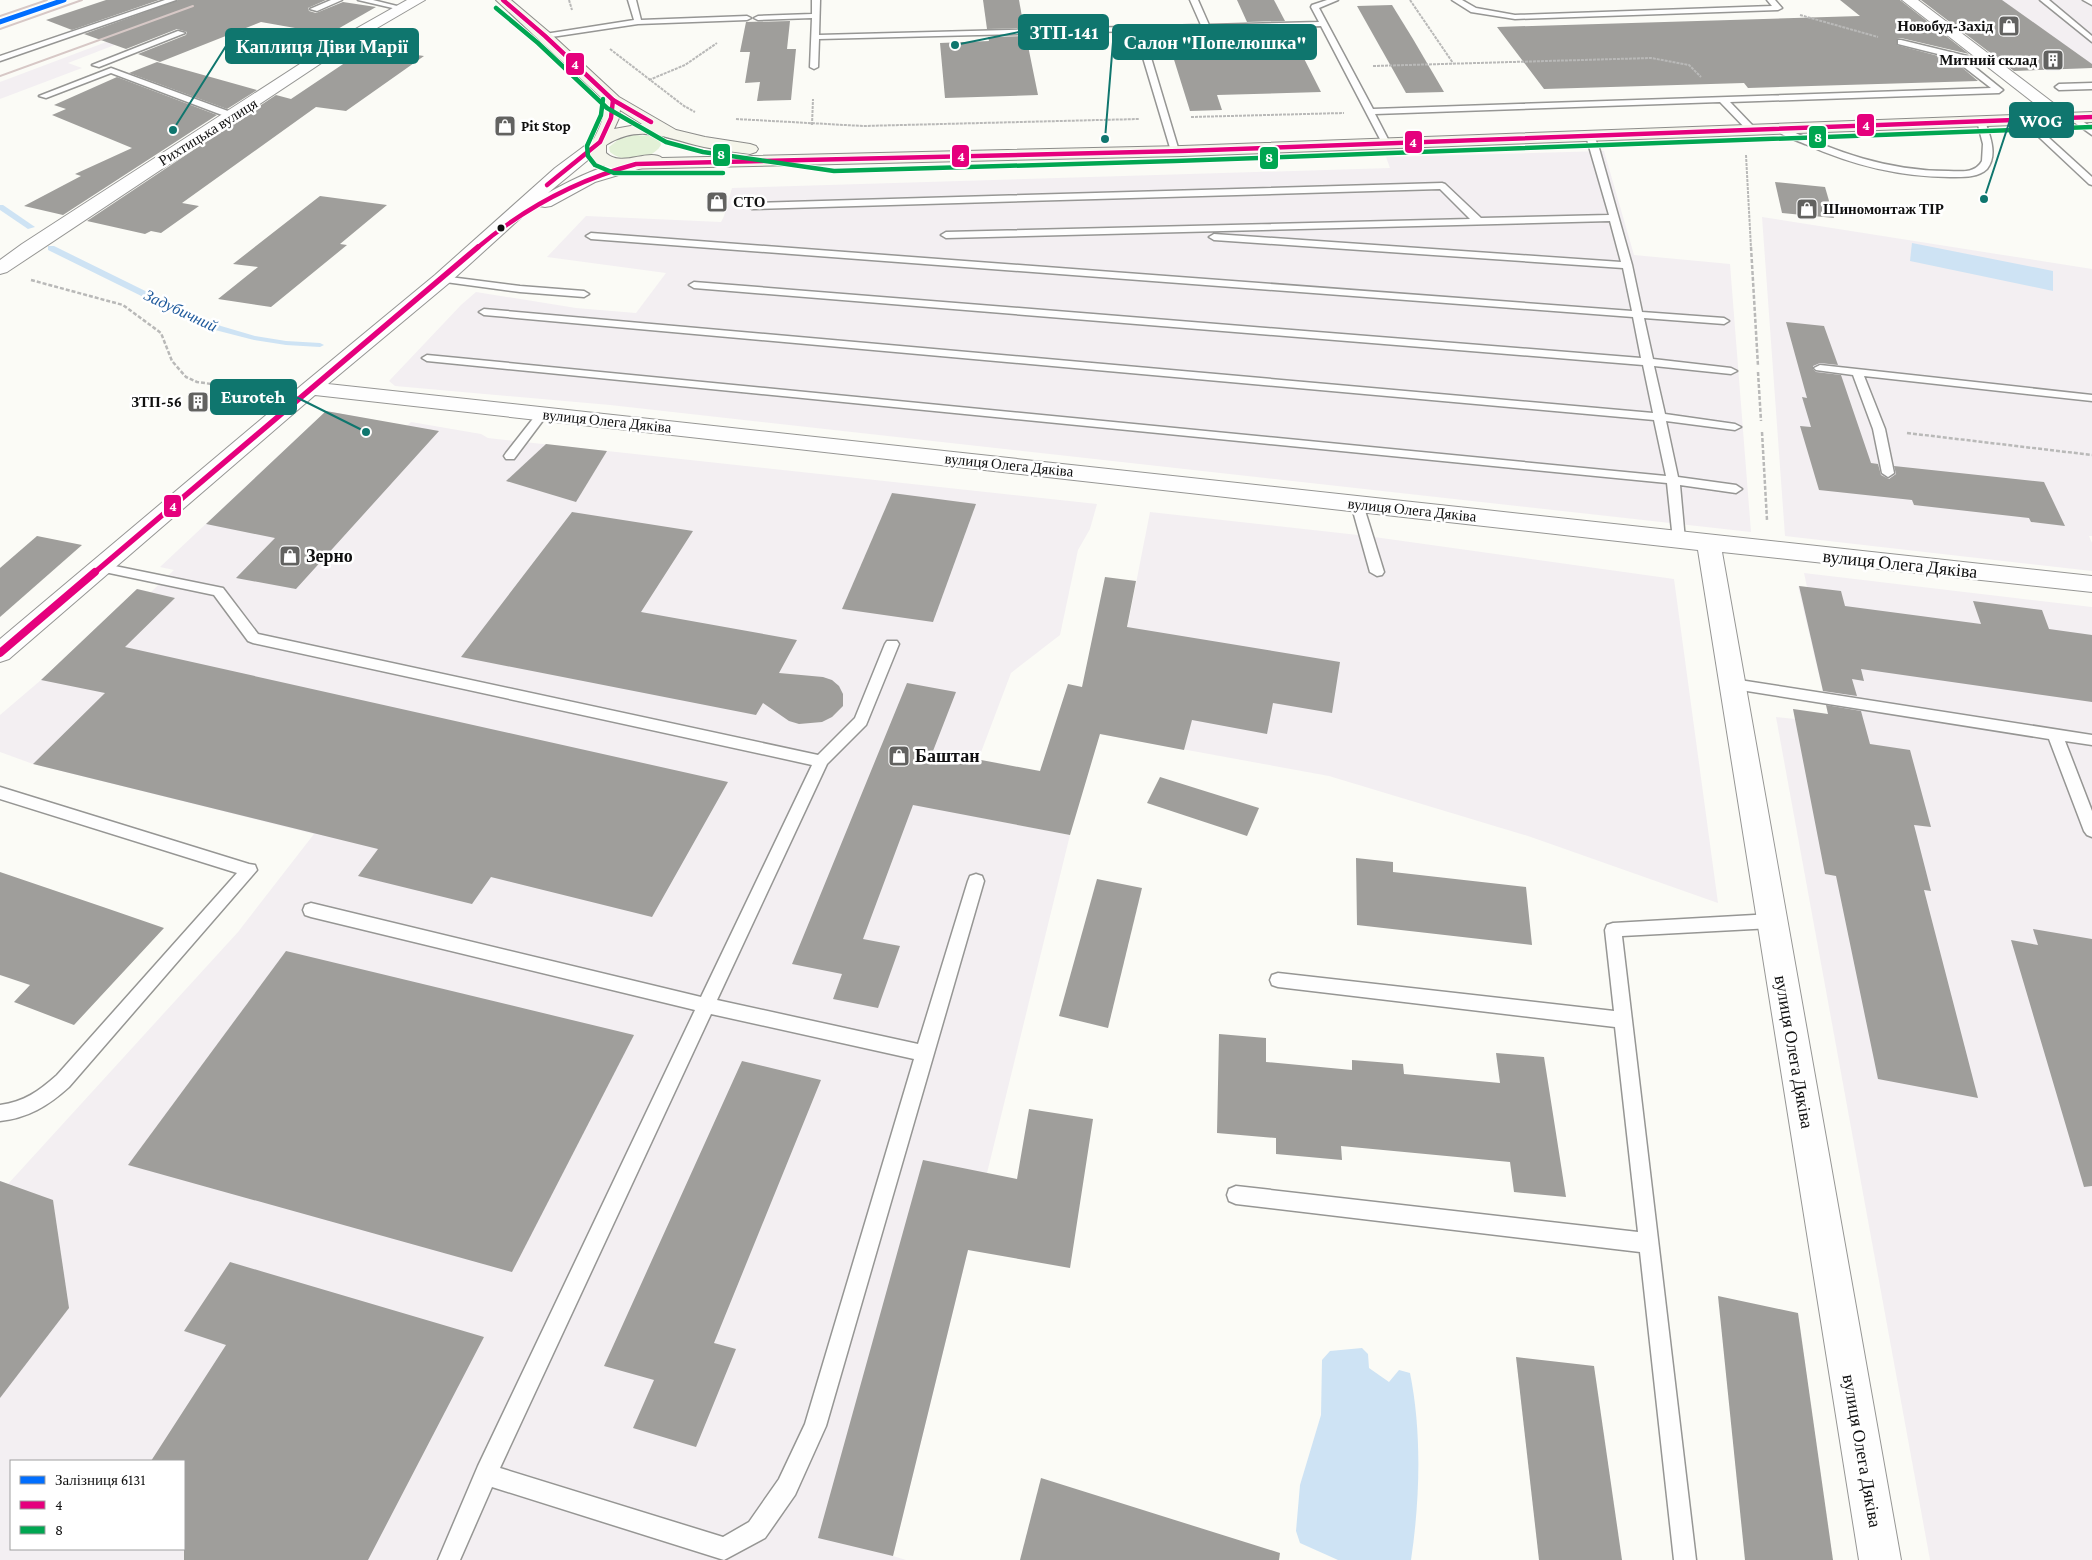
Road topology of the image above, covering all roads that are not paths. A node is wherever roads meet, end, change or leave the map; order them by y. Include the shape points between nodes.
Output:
1 (172, 0) edge
2 (338, 0) edge
3 (362, 0) edge
4 (418, 0) edge
5 (503, 0) edge
6 (632, 0) edge
7 (816, 0) edge
8 (1194, 0) edge
9 (1334, 0) edge
10 (1456, 0) edge
11 (1771, 0) edge
12 (1910, 0) edge
13 (2044, 0) edge
14 (2087, 0) edge
15 (2092, 3) edge
16 (401, 8) junction
17 (314, 9) dead end
18 (816, 16) junction
19 (758, 18) dead end
20 (745, 19) road end
21 (638, 22) junction
22 (1324, 24) junction
23 (1206, 26) junction
24 (1138, 28) junction
25 (181, 33) dead end
26 (545, 36) junction
27 (815, 37) junction
28 (2092, 40) edge
29 (1901, 42) road end
30 (1962, 58) junction
31 (0, 59) edge
32 (1994, 64) junction
33 (814, 67) dead end
34 (110, 70) junction
35 (2092, 86) edge
36 (2059, 87) dead end
37 (43, 96) dead end
38 (1722, 99) junction
39 (613, 100) junction
40 (1370, 112) junction
41 (233, 116) junction
42 (2092, 117) edge
43 (2069, 118) junction
44 (2026, 120) junction
45 (1981, 121) junction
46 (1779, 129) junction
47 (1752, 130) junction
48 (2092, 132) edge
49 (670, 133) junction
50 (1590, 136) junction
51 (600, 142) junction
52 (1386, 143) junction
53 (1174, 151) junction
54 (836, 161) junction
55 (636, 164) junction
56 (2092, 182) edge
57 (752, 206) dead end
58 (1614, 218) junction
59 (1478, 221) junction
60 (1120, 230) junction
61 (497, 231) junction
62 (946, 235) dead end
63 (591, 236) dead end
64 (1628, 265) junction
65 (3, 266) edge
66 (442, 279) junction
67 (694, 284) dead end
68 (584, 294) dead end
69 (484, 312) dead end
70 (1638, 314) junction
71 (1724, 321) dead end
72 (427, 358) dead end
73 (1648, 362) junction
74 (1820, 368) dead end
75 (1731, 371) dead end
76 (1857, 372) junction
77 (310, 388) junction
78 (2092, 398) edge
79 (543, 413) junction
80 (1660, 417) junction
81 (1735, 427) dead end
82 (510, 456) dead end
83 (1888, 473) dead end
84 (1673, 480) junction
85 (1736, 489) dead end
86 (1357, 504) junction
87 (1694, 542) junction
88 (100, 567) junction
89 (1377, 572) dead end
90 (2092, 584) edge
91 (892, 644) dead end
92 (0, 654) edge
93 (1733, 684) junction
94 (2055, 735) junction
95 (2092, 740) edge
96 (821, 761) junction
97 (0, 793) edge
98 (2092, 831) edge
99 (976, 881) dead end
100 (311, 910) dead end
101 (1772, 922) junction
102 (1278, 980) dead end
103 (708, 1006) junction
104 (1624, 1020) junction
105 (924, 1052) junction
106 (0, 1113) edge
107 (1236, 1195) dead end
108 (1649, 1243) junction
109 (486, 1474) junction
110 (726, 1554) edge
111 (449, 1560) edge
112 (1685, 1560) edge
113 (1880, 1560) edge

1 - 31 lane
2 - 17 lane
3 - 16 lane
4 - 16 street, Рихтицька вулиця
5 - 26 street
6 - 21 lane
7 - 18 lane
8 - 23 lane
9 - 22 lane via 1315,7
10 - 11 lane via 1474,10 1515,17 1778,8
12 - 32 street
13 - 28 lane
14 - 15 lane
16 - 41 street, Рихтицька вулиця
18 - 19 lane
18 - 27 lane
20 - 21 lane
21 - 26 lane
22 - 23 lane
22 - 40 lane
23 - 24 lane
24 - 27 lane
24 - 53 lane
25 - 34 lane via 93,64
26 - 39 street
27 - 33 lane
29 - 30 lane
30 - 32 lane
30 - 38 lane via 1999,90
32 - 43 street
34 - 37 lane
34 - 41 lane
35 - 36 lane
38 - 40 lane
38 - 47 lane
39 - 49 street
39 - 51 street via 611,118
40 - 52 lane
41 - 65 street, Рихтицька вулиця via 131,179
42 - 43 street
43 - 44 street
43 - 48 lane
44 - 45 street
44 - 56 lane
45 - 46 street
45 - 46 lane via 1988,154 1983,167 1973,173 1924,175 1886,169 1840,156
46 - 47 street
47 - 50 street
49 - 51 street via 650,128 633,129
49 - 54 street via 704,142
49 - 55 street via 677,141 674,151 659,159
50 - 52 street
50 - 58 lane
51 - 55 street via 597,152 606,160
51 - 61 street via 561,172
52 - 53 street
53 - 54 street
54 - 55 street
55 - 61 street via 567,188
57 - 59 lane via 1442,186
58 - 59 lane
58 - 64 lane
59 - 60 lane
60 - 62 lane
60 - 64 lane
61 - 66 street
63 - 70 lane
64 - 70 lane
66 - 68 lane via 520,290
66 - 77 street
67 - 73 lane
69 - 80 lane
70 - 71 lane
70 - 73 lane
72 - 84 lane
73 - 75 lane
73 - 80 lane
74 - 76 lane
76 - 78 lane
76 - 83 lane via 1879,429
77 - 79 street, вулиця Олега Дяківа
77 - 88 street
79 - 82 lane
79 - 86 street, вулиця Олега Дяківа
80 - 81 lane
80 - 84 lane
84 - 85 lane
84 - 87 lane
86 - 87 street, вулиця Олега Дяківа
86 - 89 lane
87 - 90 street, вулиця Олега Дяківа
87 - 93 street, вулиця Олега Дяківа
88 - 92 street
88 - 96 lane via 218,591 253,638
91 - 96 lane via 861,721
93 - 94 lane
93 - 101 street, вулиця Олега Дяківа
94 - 95 lane
94 - 98 lane
96 - 103 lane
97 - 106 lane via 249,870 63,1081 42,1100 18,1112
99 - 105 lane
100 - 103 lane
101 - 104 lane via 1613,930
101 - 113 street, вулиця Олега Дяківа
102 - 104 lane
103 - 105 lane
103 - 109 lane
104 - 108 lane
105 - 110 lane via 815,1426 787,1487 757,1530
107 - 108 lane
108 - 112 lane
109 - 110 lane
109 - 111 lane

